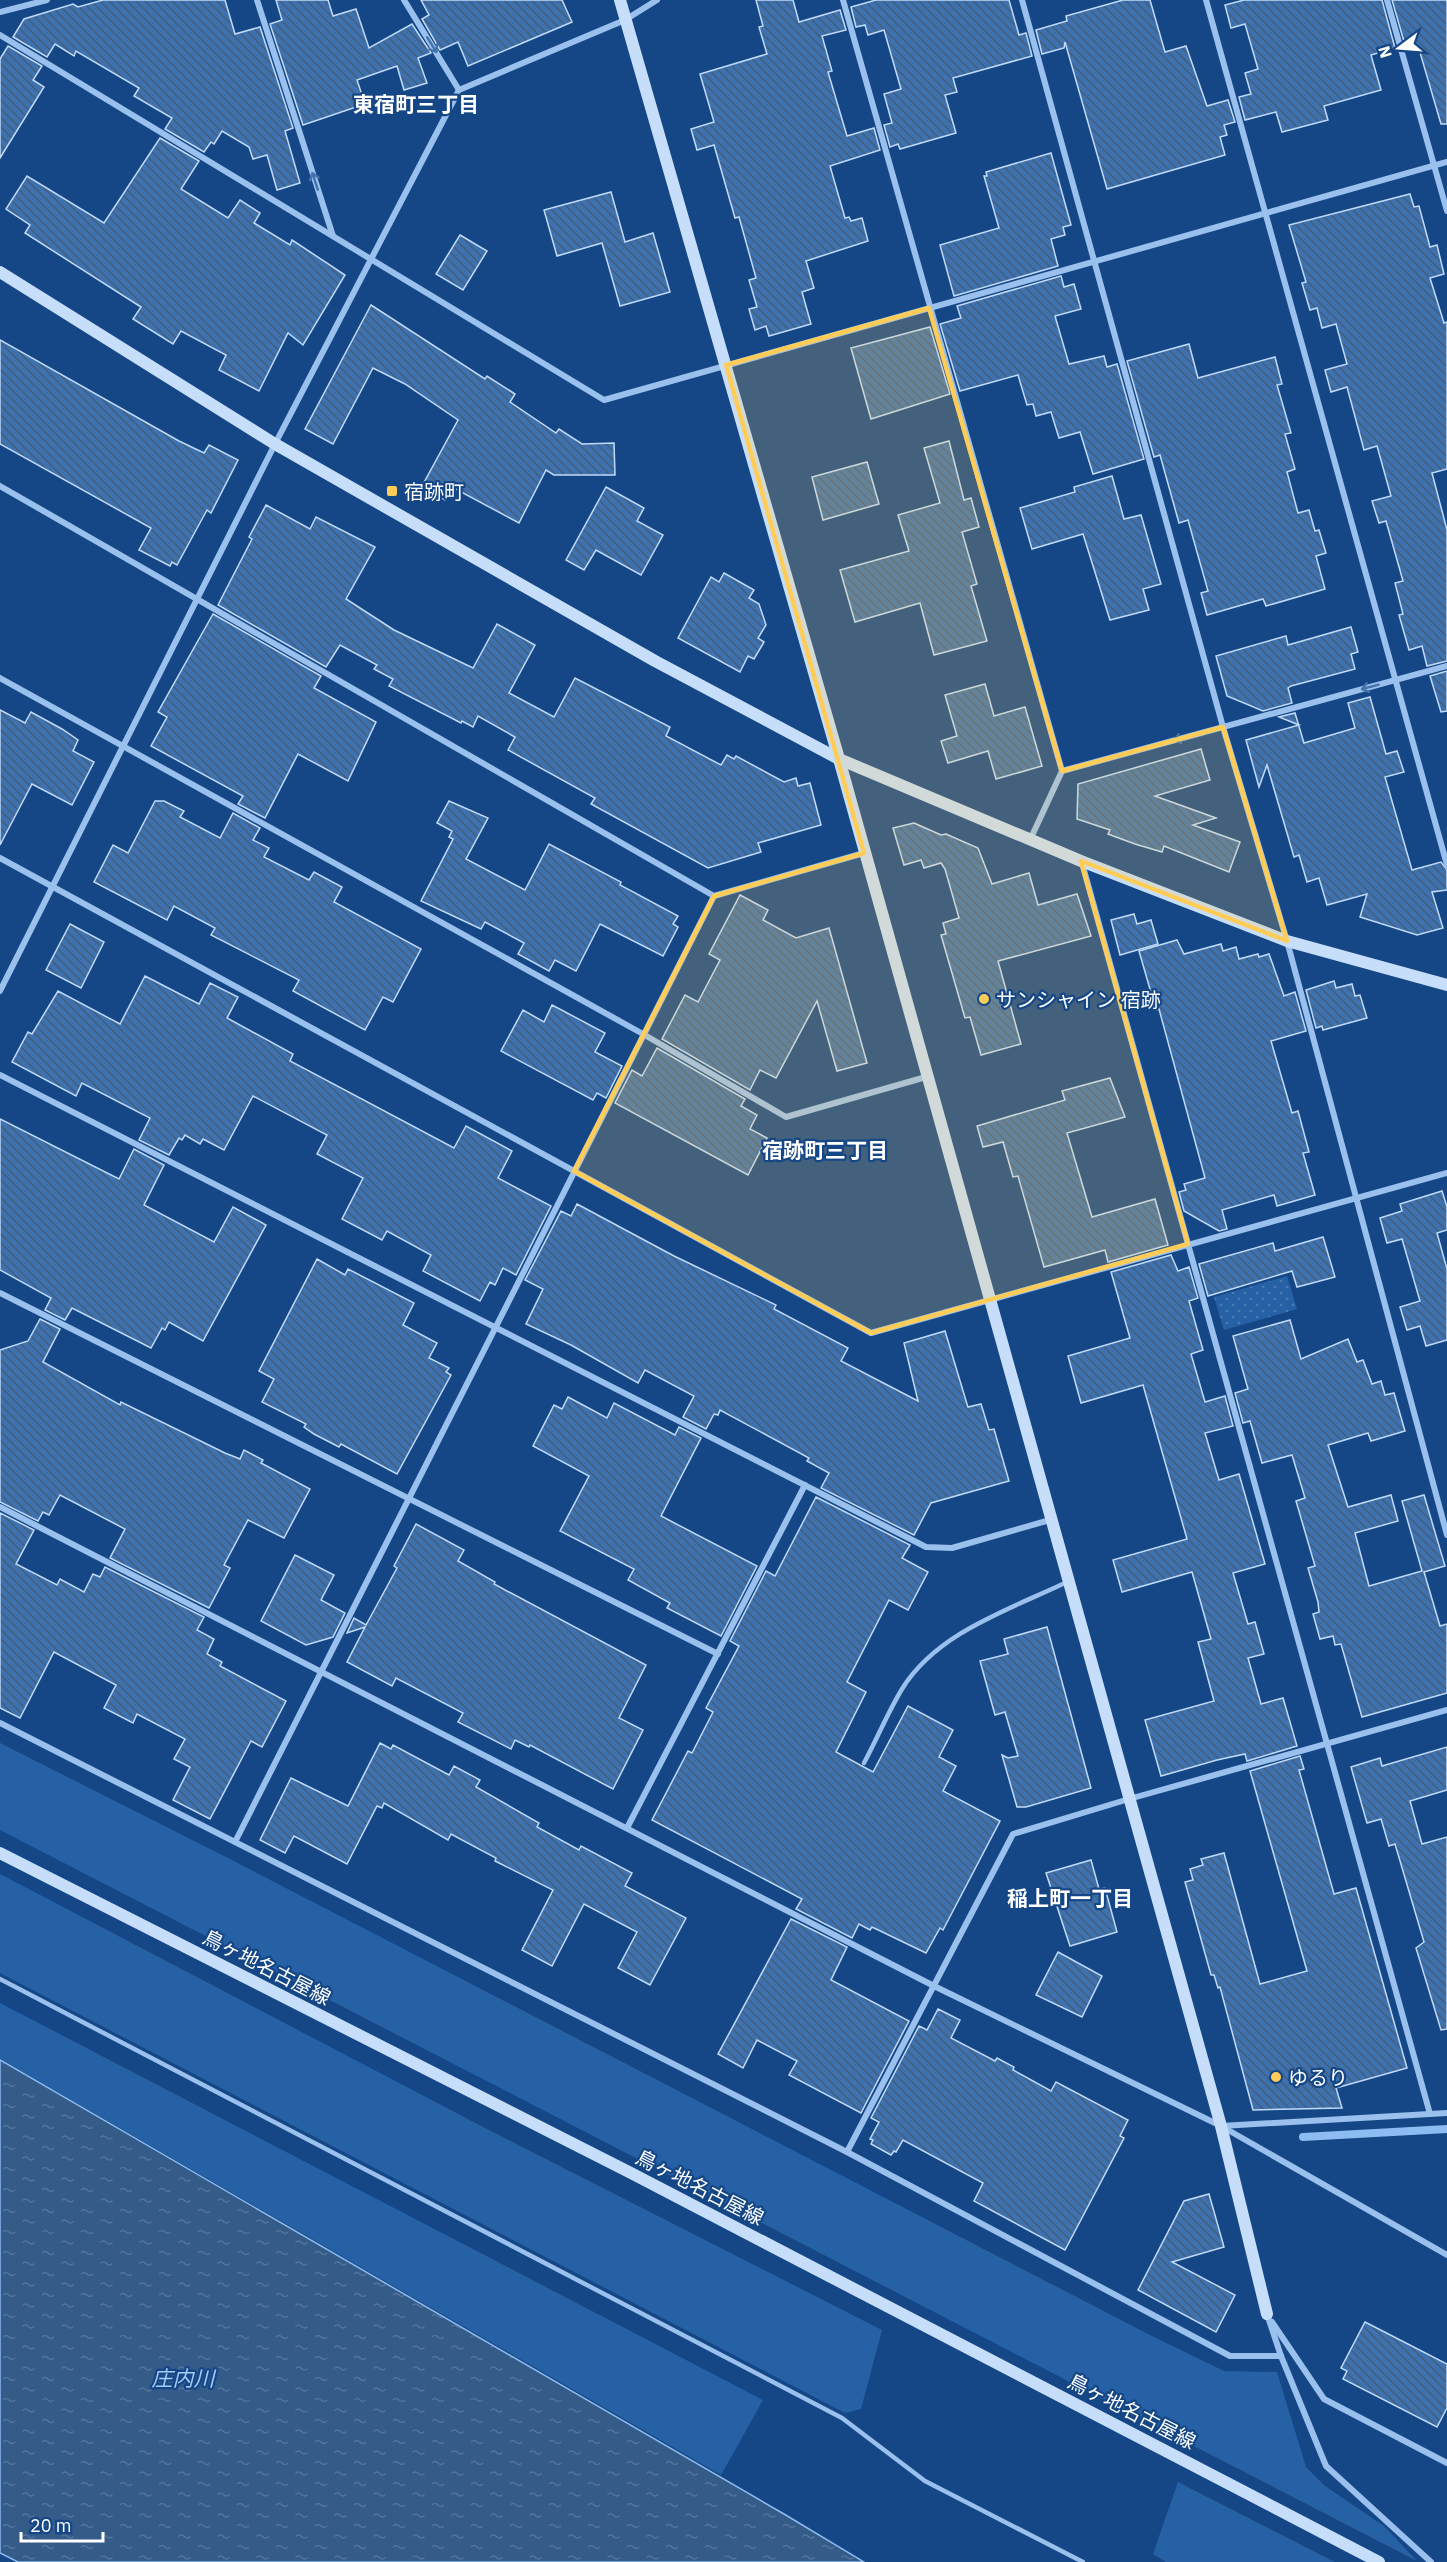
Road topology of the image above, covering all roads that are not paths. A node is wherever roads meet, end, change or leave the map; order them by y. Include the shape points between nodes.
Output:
1 (47, 0) edge
2 (257, 0) edge
3 (404, 0) edge
4 (620, 0) edge
5 (657, 0) edge
6 (843, 0) edge
7 (1022, 0) edge
8 (1206, 0) edge
9 (1387, 0) edge
10 (0, 12) edge
11 (625, 20) junction
12 (0, 35) edge
13 (459, 90) junction
14 (1447, 162) edge
15 (1434, 166) junction
16 (1447, 211) edge
17 (1265, 213) junction
18 (333, 237) junction
19 (371, 261) junction
20 (1096, 261) junction
21 (0, 272) edge
22 (929, 308) junction
23 (726, 365) junction
24 (275, 444) junction
25 (0, 486) edge
26 (197, 600) junction
27 (1447, 666) edge
28 (0, 678) edge
29 (1396, 680) junction
30 (1223, 727) junction
31 (123, 747) junction
32 (839, 759) junction
33 (1062, 771) junction
34 (1030, 840) junction
35 (864, 853) junction
36 (0, 858) edge
37 (1081, 861) junction
38 (1447, 865) edge
39 (53, 885) junction
40 (714, 896) junction
41 (1287, 941) junction
42 (1447, 985) edge
43 (0, 991) edge
44 (643, 1034) junction
45 (0, 1075) edge
46 (926, 1077) junction
47 (574, 1171) junction
48 (1447, 1173) edge
49 (1356, 1198) junction
50 (1188, 1244) junction
51 (0, 1293) edge
52 (988, 1299) junction
53 (495, 1327) junction
54 (805, 1485) junction
55 (408, 1500) junction
56 (0, 1508) edge
57 (1050, 1520) junction
58 (1447, 1535) edge
59 (1067, 1582) junction
60 (718, 1654) junction
61 (322, 1670) junction
62 (1447, 1710) edge
63 (0, 1723) edge
64 (1328, 1743) junction
65 (864, 1763) dead end
66 (1129, 1799) junction
67 (627, 1828) junction
68 (235, 1842) junction
69 (0, 1853) edge
70 (0, 1979) edge
71 (934, 1986) junction
72 (1447, 2112) edge
73 (1430, 2114) junction
74 (1221, 2126) junction
75 (847, 2152) junction
76 (1447, 2255) edge
77 (1267, 2314) junction
78 (1281, 2356) junction
79 (1447, 2463) edge
80 (1083, 2562) edge
81 (1380, 2562) edge
82 (1431, 2562) edge

1 - 10 street
18 -> 2 street
3 -> 13 street
4 - 11 street
5 - 11 street
6 - 22 street
7 - 20 street
8 - 17 street
9 - 15 street
11 - 13 street
11 - 23 street
12 - 18 street
13 - 19 street
14 - 15 street
15 - 16 street
15 - 17 street
17 - 20 street
17 - 29 street
18 - 19 street
19 - 23 street via 604,400
19 - 24 street
20 - 22 street
20 - 30 street
21 - 24 street
22 - 23 street
22 - 33 street
23 - 32 street
24 - 26 street
24 - 32 street via 655,661
25 - 26 street
26 - 31 street
26 - 40 street
27 - 29 street
28 - 31 street
29 -> 30 street
29 - 38 street
30 -> 33 street
30 - 41 street
31 - 39 street
31 - 44 street
32 - 34 street
32 - 35 street
33 - 34 street
34 - 37 street
35 - 40 street
35 - 46 street
36 - 39 street
37 - 41 street
37 - 50 street
39 - 43 street
39 - 47 street
40 - 44 street
41 - 42 street
41 - 49 street
44 - 46 street via 786,1117
44 - 47 street
45 - 53 street
46 - 52 street
47 - 52 street via 872,1333
47 - 53 street
48 - 49 street
49 - 50 street
49 - 58 street
50 - 52 street
50 - 64 street
51 - 55 street
52 - 57 street
53 - 54 street
53 - 55 street
54 - 57 street via 926,1547 952,1548
54 - 60 street
55 - 60 street
55 - 61 street
56 - 61 street
57 - 59 street
59 - 65 lane via 964,1632 937,1650 903,1687
59 - 66 street
60 - 67 street
61 - 67 street
61 - 68 street
62 - 64 street
63 - 68 street
64 - 66 street
64 - 73 street
66 - 71 street via 1013,1834
66 - 74 street
67 - 71 street
68 - 75 street
69 - 81 street, 鳥ヶ地名古屋線 via 631,2173
70 - 80 lane via 842,2418 925,2481
71 - 74 street
71 - 75 street
72 - 73 street
73 - 74 street
74 - 76 street
74 - 77 street
75 - 78 street via 1230,2356
77 - 78 street
77 - 79 street via 1324,2399
78 - 82 street via 1326,2466

